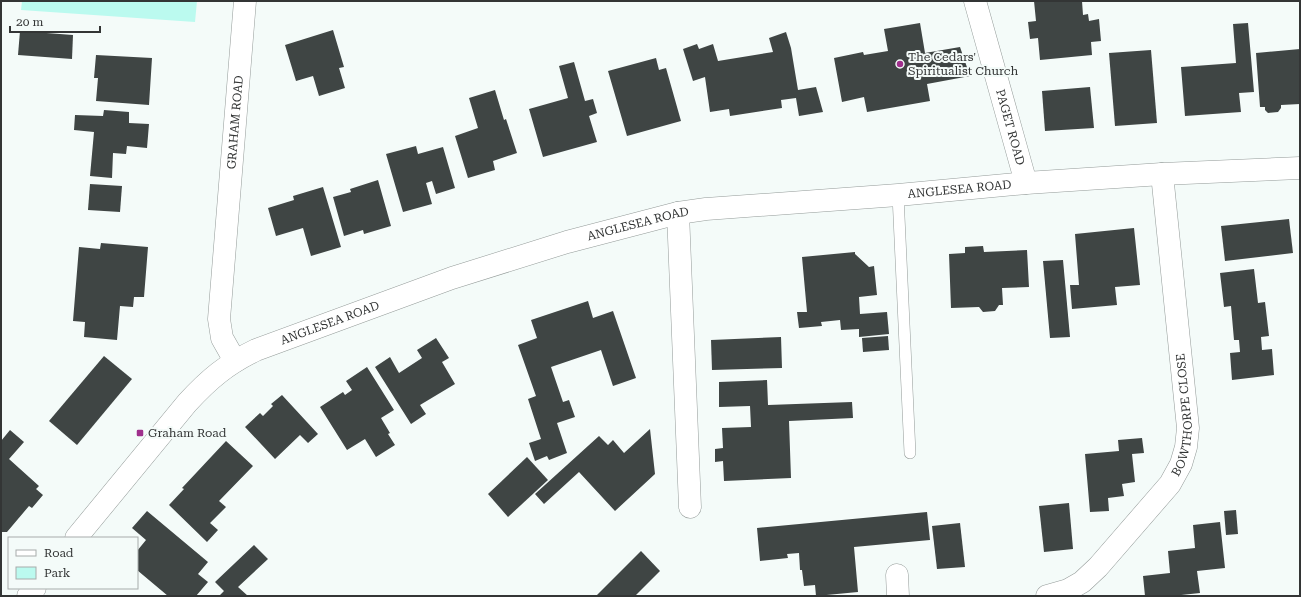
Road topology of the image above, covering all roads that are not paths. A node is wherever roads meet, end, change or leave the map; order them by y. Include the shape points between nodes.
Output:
1 (245, 1) edge
2 (975, 1) edge
3 (1300, 168) edge
4 (1162, 174) junction
5 (1026, 183) junction
6 (898, 195) junction
7 (678, 213) junction
8 (235, 361) junction
9 (910, 452) dead end
10 (690, 507) dead end
11 (77, 537) edge
12 (1047, 596) edge

1 - 8 street, GRAHAM ROAD via 219,319 222,338
2 - 5 street, PAGET ROAD
3 - 4 street, ANGLESEA ROAD
4 - 5 street, ANGLESEA ROAD
4 - 12 street, BOWTHORPE CLOSE via 1188,428 1186,448 1170,484 1098,567 1082,582 1068,590
5 - 6 street, ANGLESEA ROAD
6 - 7 street, ANGLESEA ROAD
6 - 9 lane
7 - 8 street, ANGLESEA ROAD via 567,242 452,278 256,350
7 - 10 street
8 - 11 street, ANGLESEA ROAD via 205,384 187,403

